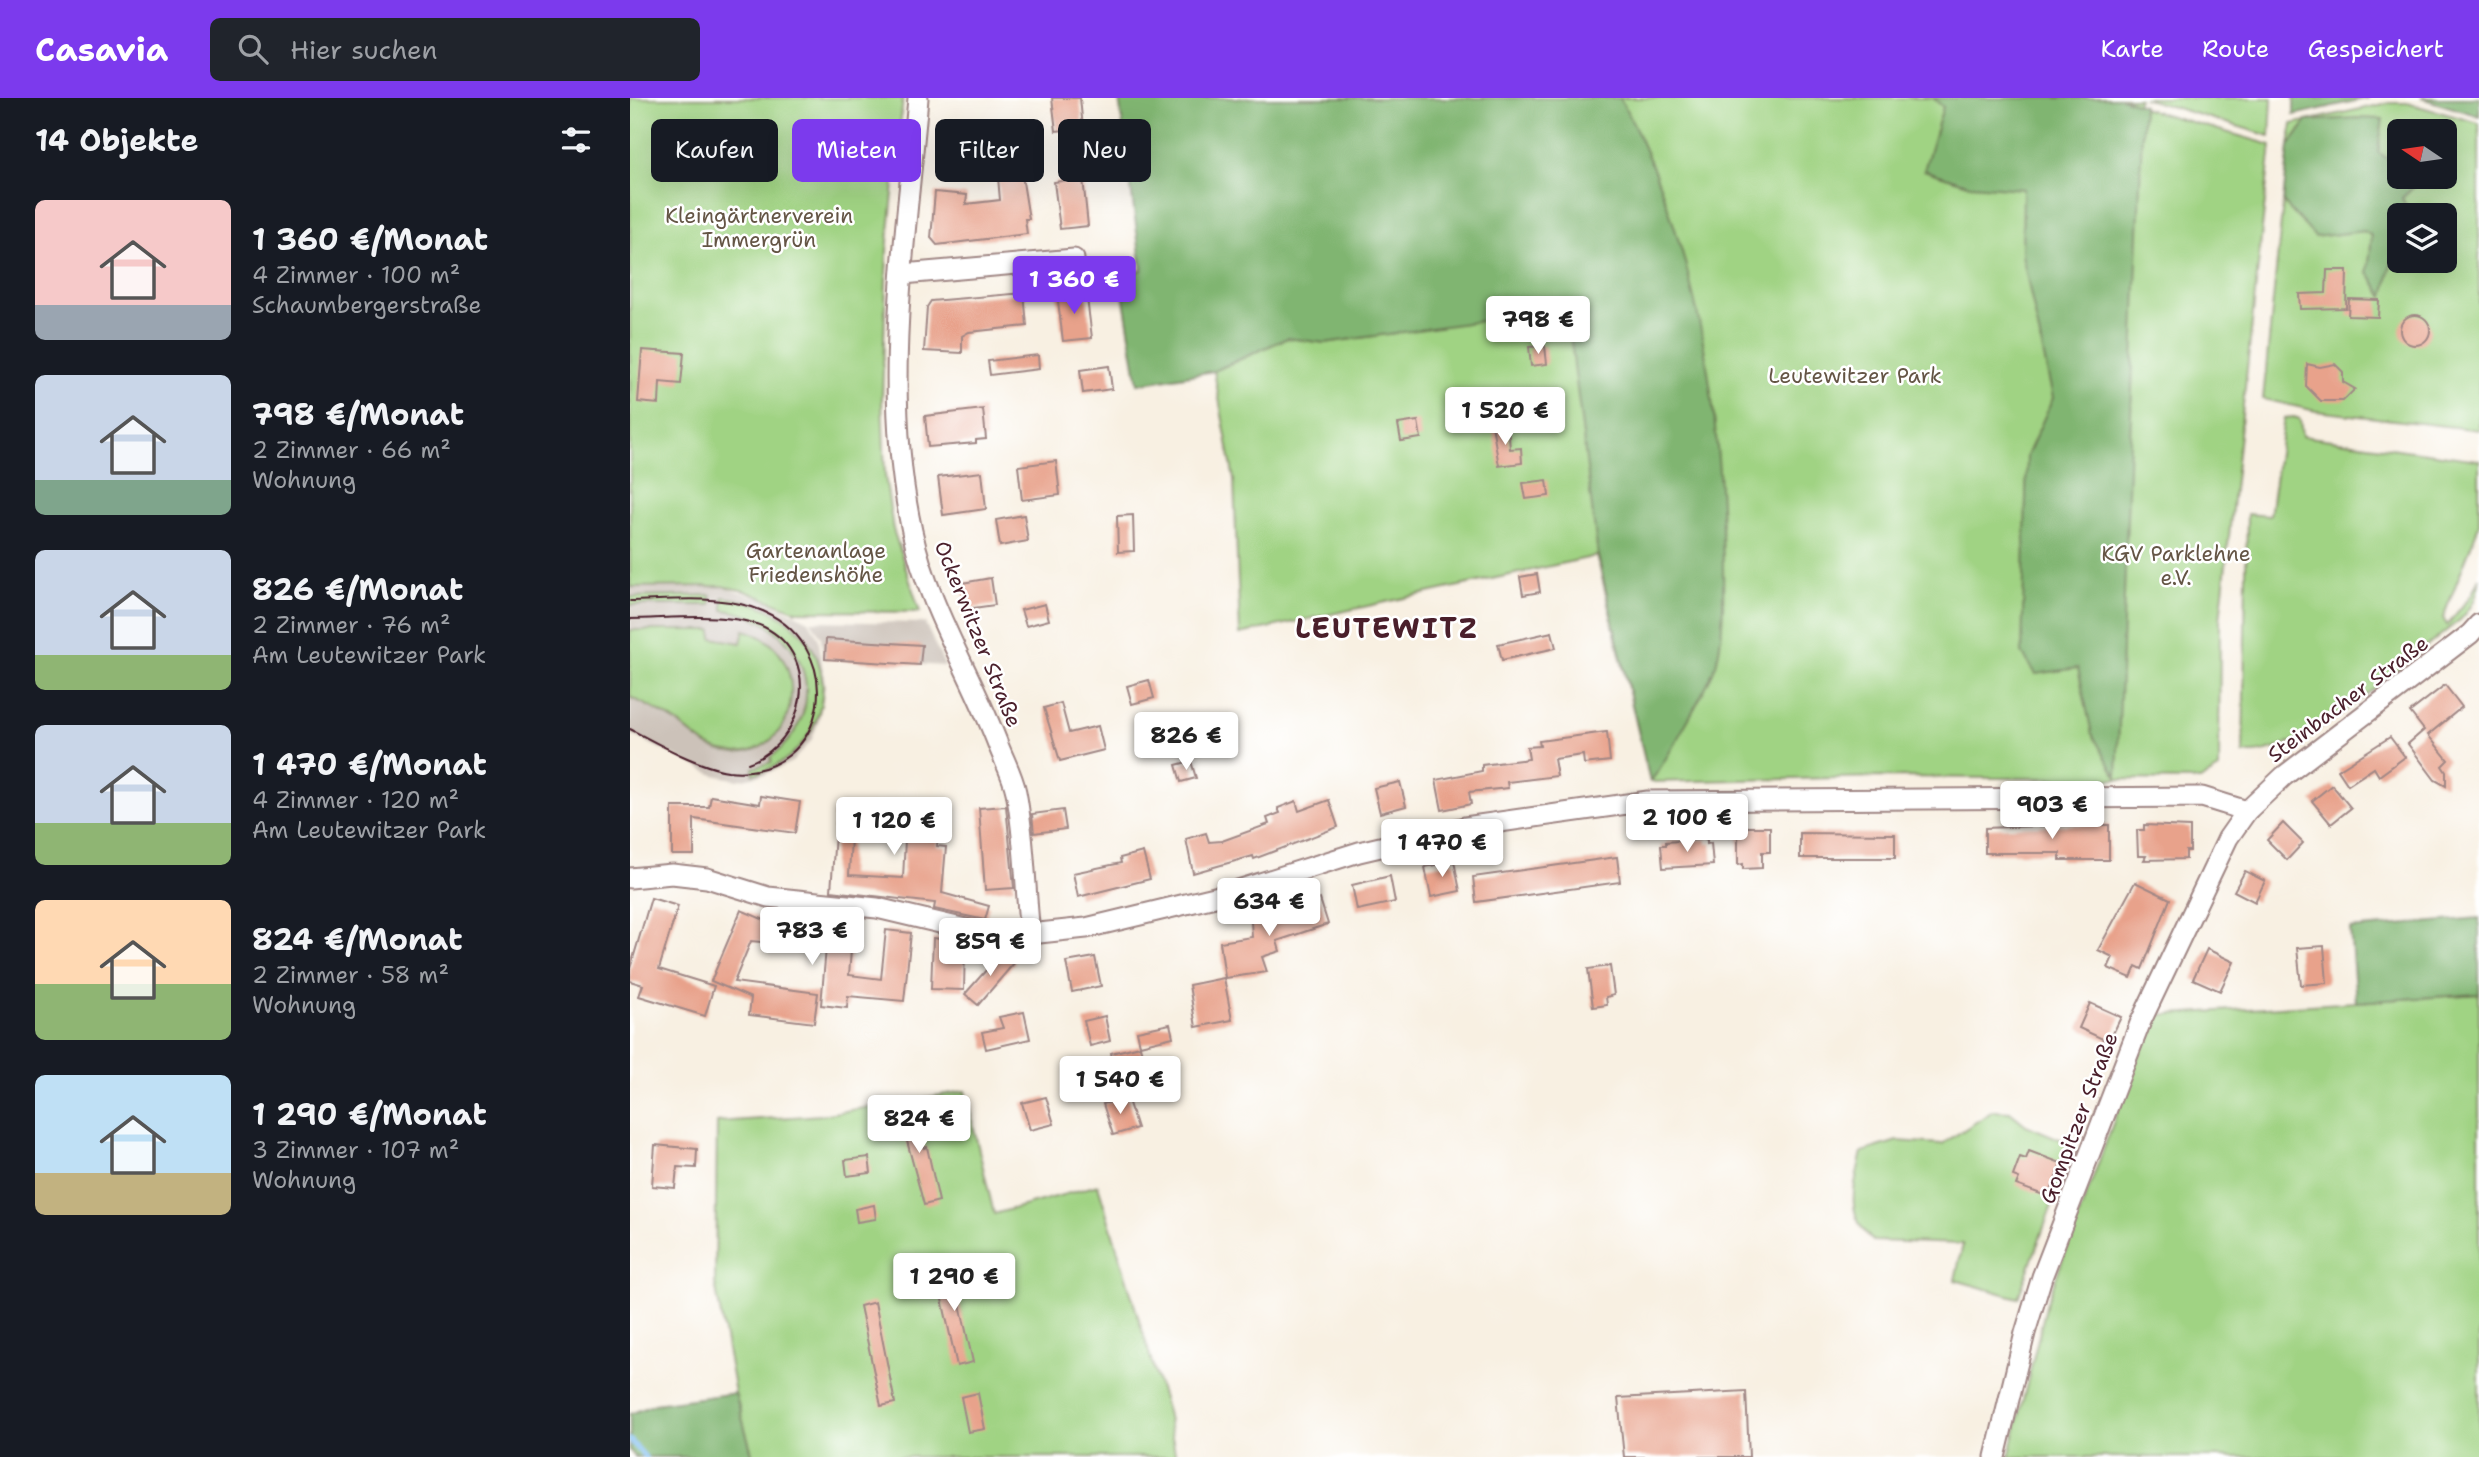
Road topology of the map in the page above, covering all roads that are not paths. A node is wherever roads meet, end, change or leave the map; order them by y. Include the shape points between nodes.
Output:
1 (918, 98) edge
2 (1074, 259) dead end
3 (903, 274) junction
4 (2479, 624) edge
5 (2246, 811) junction
6 (630, 878) edge
7 (1030, 934) junction
8 (1995, 1457) edge

1 - 3 street, Ockerwitzer Straße
2 - 3 street
3 - 7 street, Ockerwitzer Straße via 897,399 900,462 912,533 940,615 983,703 1016,791
4 - 5 street, Steinbacher Straße via 2284,776
5 - 7 street via 2202,797 1648,801 1465,827 1359,852 1210,898 1086,928
5 - 8 street, Gompitzer Straße via 2213,866 2116,1082 2034,1300
6 - 7 street via 672,874 707,878 768,897 877,908 978,932

